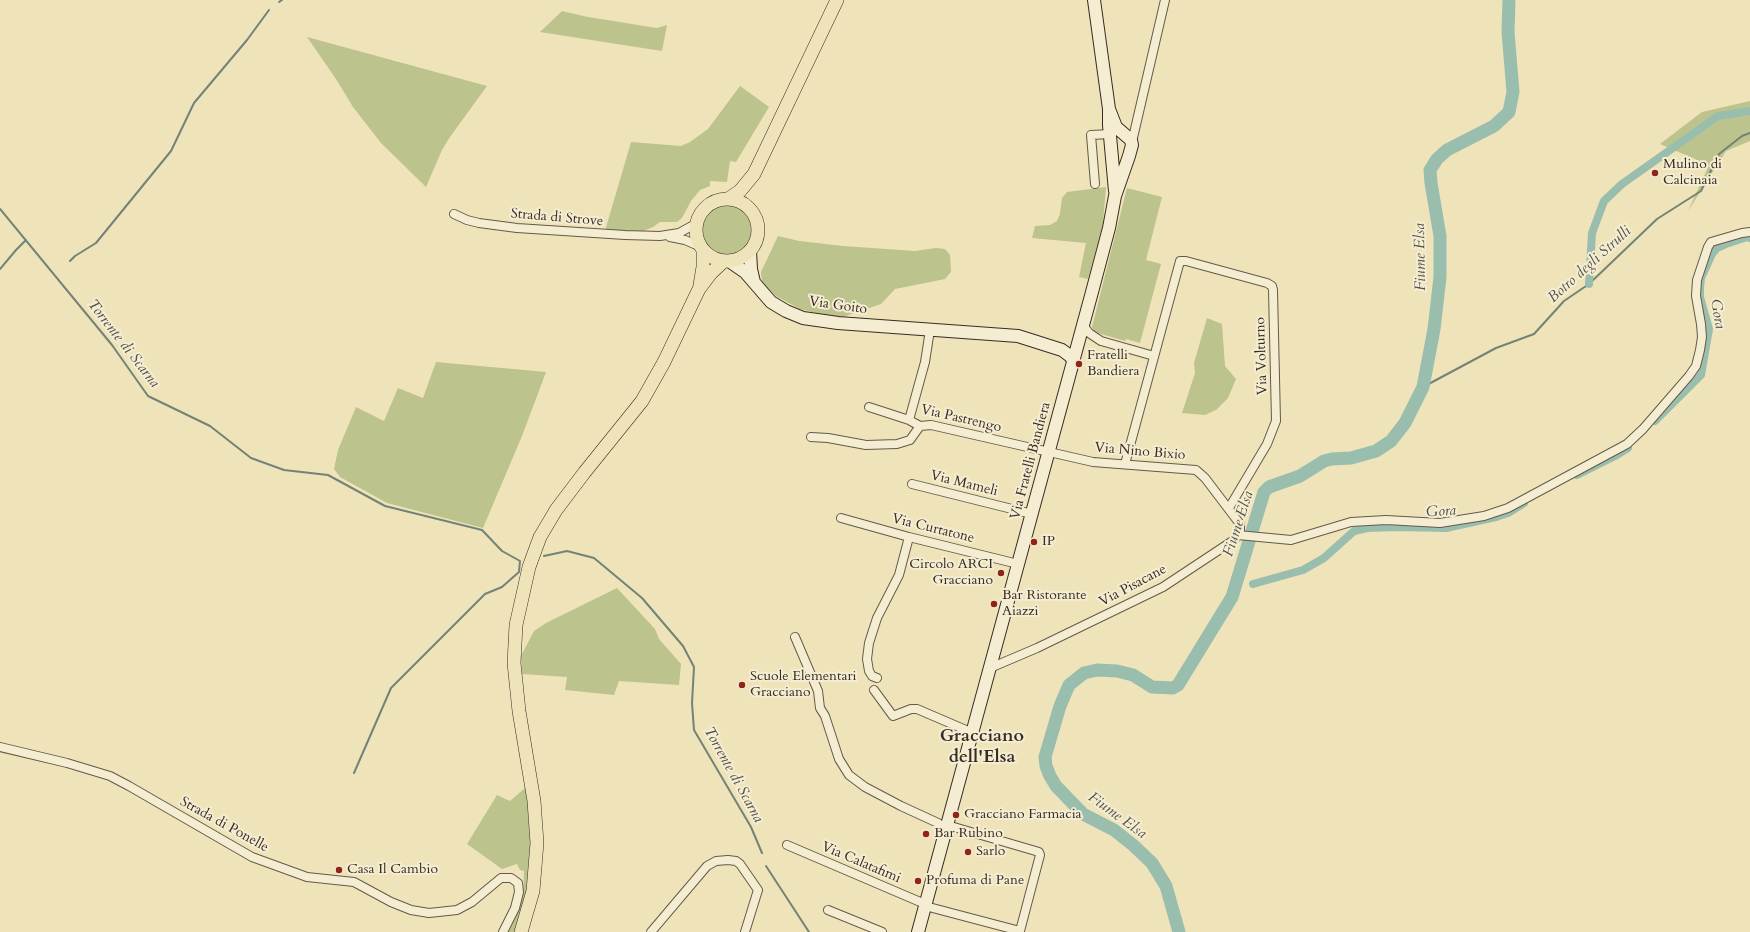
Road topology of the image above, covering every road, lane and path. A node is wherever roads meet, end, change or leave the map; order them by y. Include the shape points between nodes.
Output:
1 (837, 0) edge
2 (1094, 0) edge
3 (1165, 0) edge
4 (1109, 109) junction
5 (1110, 136) junction
6 (1128, 138) junction
7 (1113, 161) junction
8 (1128, 162) junction
9 (754, 174) junction
10 (1095, 184) dead end
11 (1115, 196) junction
12 (728, 199) junction
13 (751, 210) junction
14 (454, 214) dead end
15 (697, 223) junction
16 (1750, 232) edge
17 (660, 236) junction
18 (702, 249) junction
19 (750, 251) junction
20 (726, 261) junction
21 (754, 283) junction
22 (699, 289) junction
23 (1083, 325) junction
24 (930, 330) junction
25 (1101, 341) junction
26 (1044, 343) junction
27 (1078, 345) junction
28 (1154, 356) junction
29 (1074, 360) junction
30 (869, 407) dead end
31 (909, 420) junction
32 (920, 426) junction
33 (812, 437) dead end
34 (1048, 453) junction
35 (1125, 464) junction
36 (912, 484) dead end
37 (1229, 508) junction
38 (1032, 514) junction
39 (841, 518) dead end
40 (1242, 536) junction
41 (909, 537) junction
42 (1018, 564) junction
43 (795, 637) dead end
44 (990, 668) junction
45 (877, 678) dead end
46 (874, 690) dead end
47 (973, 733) junction
48 (0, 747) edge
49 (947, 827) junction
50 (787, 845) dead end
51 (925, 905) junction
52 (828, 910) dead end
53 (503, 932) edge
54 (521, 932) edge
55 (651, 932) edge
56 (745, 932) edge
57 (882, 932) edge
58 (918, 932) edge

1 - 9 main road
2 - 4 main road, Via Fratelli Bandiera
3 - 6 street
4 - 5 main road, Via Fratelli Bandiera
4 - 6 main road, Via Fratelli Bandiera via 1116,127
5 - 6 main road
5 - 7 main road, Via Fratelli Bandiera
5 - 10 street via 1091,135
6 - 8 main road, Via Fratelli Bandiera
7 - 8 main road via 1120,164
7 - 11 main road, Via Fratelli Bandiera
8 - 11 main road, Via Fratelli Bandiera
9 - 12 main road via 740,191
9 - 13 main road via 750,195
11 - 23 main road, Via Fratelli Bandiera
12 - 13 main road via 741,202
12 - 15 main road via 708,205
13 - 19 main road via 756,217 758,235
14 - 17 street, Strada di Strove via 473,221 517,228 584,234
15 - 17 street, Strada di Strove via 679,233
15 - 18 main road via 697,237
16 - 40 street via 1711,242 1708,247 1697,280 1696,296 1702,337 1696,366 1643,429 1627,444 1495,514 1440,523 1381,520 1351,522 1294,540
17 - 18 street, Strada di Strove via 685,240
18 - 20 main road via 713,257
18 - 22 main road
19 - 20 main road via 738,259
19 - 21 main road
20 - 21 main road, Via Goito via 745,272
20 - 22 main road via 711,273
21 - 24 main road, Via Goito via 771,302 807,319 838,324
22 - 54 main road via 642,401 578,480 549,521 534,553 525,582 516,625 514,663 534,801 537,843 533,891
23 - 25 street via 1091,335
23 - 27 main road, Via Fratelli Bandiera
24 - 26 main road, Via Goito via 1015,336
24 - 31 street via 925,362
25 - 27 street via 1088,340
25 - 28 street
26 - 27 main road, Via Goito
26 - 29 main road, Via Goito via 1064,351
27 - 29 main road, Via Fratelli Bandiera
28 - 35 street
28 - 37 street, Via Volturno via 1178,264 1181,261 1272,286 1276,420 1267,444
29 - 34 main road, Via Fratelli Bandiera
30 - 31 street, Via Pastrengo
31 - 32 street, Via Pastrengo
32 - 33 street via 910,440 900,444 869,445
32 - 34 street, Via Pastrengo via 928,424
34 - 35 street, Via Nino Bixio via 1099,463
34 - 38 main road, Via Fratelli Bandiera
35 - 37 street, Via Nino Bixio via 1196,470
36 - 38 street, Via Mameli
37 - 40 street, Via Nino Bixio via 1241,526
38 - 42 main road, Via Fratelli Bandiera
39 - 41 street, Via Curtatone
40 - 44 street, Via Pisacane via 1155,592
41 - 42 street, Via Curtatone
41 - 45 street via 899,575 877,618 868,647 870,675
42 - 44 main road, Via Fratelli Bandiera
43 - 49 street via 818,691 820,708 826,716 839,759 849,775 877,794
44 - 47 main road, Via Fratelli Bandiera
46 - 47 street via 893,716 917,709
47 - 49 main road, Via Fratelli Bandiera
48 - 53 street, Strada di Ponelle via 110,776 252,857 307,877 354,882 411,910 429,913 457,910 472,902 501,878 511,878 517,882 519,892
49 - 51 main road, Via Fratelli Bandiera
49 - 51 street, Via Calatafimi via 1039,852 1020,931
50 - 51 street, Via Calatafimi
51 - 58 main road, Via Fratelli Bandiera
52 - 57 street
55 - 56 street via 707,866 716,861 728,860 740,864 758,890

